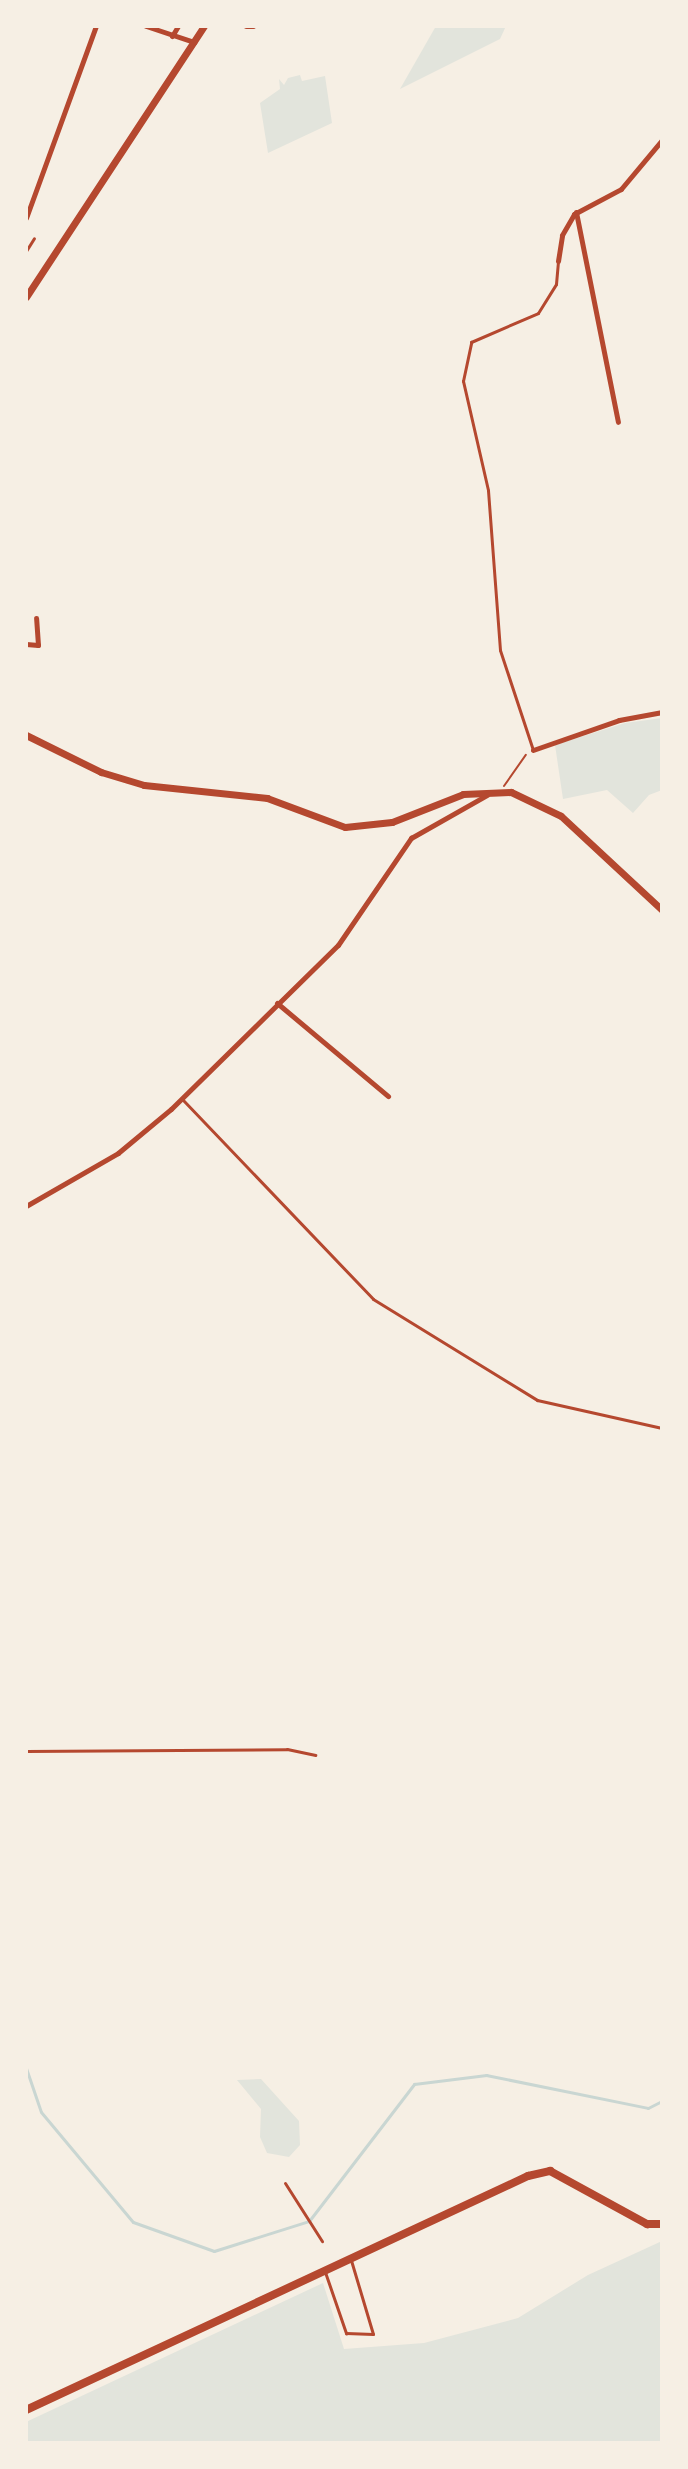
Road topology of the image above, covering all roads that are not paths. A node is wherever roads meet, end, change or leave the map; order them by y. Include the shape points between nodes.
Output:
1 (96, 26) edge
2 (146, 26) edge
3 (178, 26) edge
4 (204, 26) edge
5 (246, 26) edge
6 (253, 26) edge
7 (172, 36) junction
8 (194, 42) junction
9 (662, 140) edge
10 (576, 212) junction
11 (26, 218) edge
12 (34, 238) dead end
13 (26, 251) edge
14 (558, 261) joint
15 (26, 297) edge
16 (618, 422) dead end
17 (36, 618) dead end
18 (26, 644) edge
19 (662, 712) edge
20 (26, 735) edge
21 (533, 750) joint
22 (501, 790) junction
23 (662, 910) edge
24 (277, 1003) junction
25 (388, 1096) dead end
26 (182, 1099) junction
27 (26, 1206) edge
28 (662, 1428) edge
29 (26, 1751) edge
30 (315, 1755) dead end
31 (285, 2183) dead end
32 (662, 2224) edge
33 (322, 2241) dead end
34 (351, 2259) junction
35 (325, 2272) junction
36 (26, 2410) edge

1 - 11 street
2 - 7 street
3 - 7 street
4 - 8 main road
5 - 6 street
7 - 8 street
8 - 15 main road
9 - 10 street via 621,189
10 - 14 street via 562,235
10 - 16 street
12 - 13 lane
14 - 21 lane via 556,284 538,313 480,333 471,342 463,381 488,490 500,650
17 - 18 street via 38,645
19 - 21 street via 606,724
20 - 22 main road via 101,772 144,785 267,798 345,827 366,828 463,794
22 - 23 main road via 539,802 561,816
22 - 24 street via 411,838 338,945
24 - 25 street
24 - 26 street
26 - 27 street via 118,1153
26 - 28 lane via 373,1299 537,1400
29 - 30 lane via 287,1749
31 - 33 lane
32 - 34 main road via 647,2224 550,2171 528,2176
34 - 35 main road
34 - 35 lane via 373,2334 346,2333
35 - 36 main road

